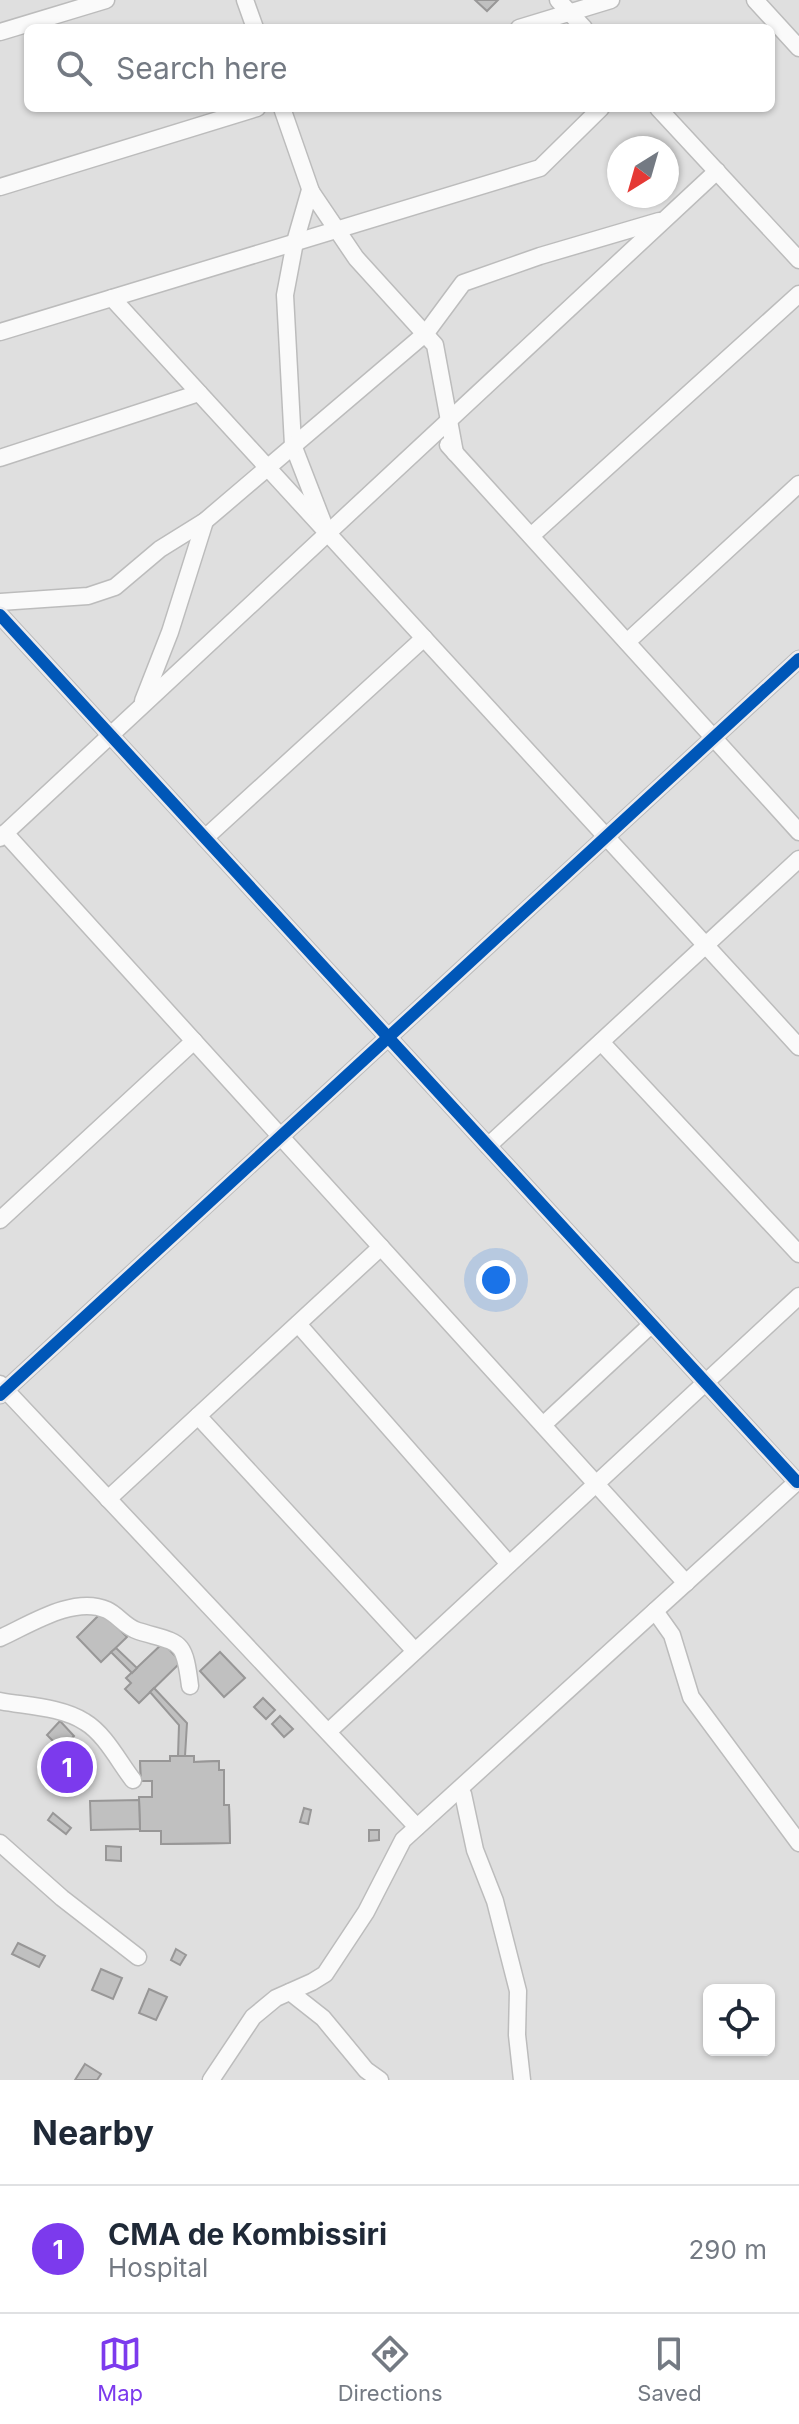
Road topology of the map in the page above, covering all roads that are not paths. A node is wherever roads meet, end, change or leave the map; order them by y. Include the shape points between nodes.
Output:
1 (106, 0) edge
2 (245, 0) edge
3 (611, 0) edge
4 (755, 0) edge
5 (564, 6) edge
6 (26, 24) edge
7 (254, 24) edge
8 (527, 24) edge
9 (580, 24) edge
10 (24, 25) edge
11 (0, 32) edge
12 (799, 48) edge
13 (244, 112) edge
14 (283, 112) edge
15 (597, 112) edge
16 (662, 112) edge
17 (717, 171) junction
18 (0, 187) edge
19 (310, 190) junction
20 (665, 219) junction
21 (332, 231) junction
22 (295, 242) junction
23 (799, 260) edge
24 (799, 294) edge
25 (112, 298) junction
26 (0, 332) edge
27 (426, 333) junction
28 (199, 393) junction
29 (442, 426) junction
30 (293, 445) junction
31 (0, 458) edge
32 (267, 467) junction
33 (799, 484) edge
34 (205, 521) junction
35 (327, 533) junction
36 (531, 536) junction
37 (0, 602) edge
38 (0, 615) edge
39 (424, 638) junction
40 (627, 642) junction
41 (799, 659) edge
42 (141, 705) junction
43 (110, 735) junction
44 (714, 738) junction
45 (799, 832) edge
46 (3, 835) edge
47 (606, 837) junction
48 (205, 838) junction
49 (799, 859) edge
50 (705, 945) junction
51 (388, 1037) junction
52 (194, 1041) junction
53 (601, 1042) junction
54 (799, 1047) edge
55 (281, 1136) junction
56 (488, 1146) junction
57 (0, 1220) edge
58 (381, 1247) junction
59 (799, 1254) edge
60 (799, 1296) edge
61 (298, 1324) junction
62 (652, 1324) junction
63 (706, 1382) junction
64 (2, 1389) edge
65 (198, 1416) junction
66 (543, 1425) junction
67 (798, 1481) edge
68 (596, 1484) junction
69 (108, 1499) junction
70 (509, 1564) junction
71 (686, 1583) junction
72 (655, 1611) junction
73 (0, 1638) edge
74 (415, 1651) junction
75 (190, 1686) dead end
76 (0, 1701) edge
77 (328, 1732) junction
78 (133, 1780) dead end
79 (463, 1794) dead end
80 (417, 1827) junction
81 (0, 1843) edge
82 (799, 1843) edge
83 (138, 1957) dead end
84 (290, 1992) junction
85 (211, 2080) edge
86 (380, 2080) edge
87 (522, 2080) edge

1 - 6 street
2 - 7 street
3 - 5 street
4 - 12 street
5 - 8 street
5 - 9 street
10 - 11 street
13 - 18 street
14 - 19 street
15 - 21 street via 540,168
16 - 17 street
17 - 20 street
17 - 23 street
19 - 21 street
19 - 22 street
20 - 27 street via 463,283
20 - 29 street
21 - 22 street
21 - 27 street
22 - 25 street
22 - 30 street via 285,295
24 - 36 street
25 - 26 street
25 - 28 street
27 - 29 street via 435,345
27 - 30 street
28 - 31 street
28 - 32 street
29 - 35 street
29 - 36 street via 455,453
30 - 32 street
30 - 35 street
32 - 34 street
32 - 35 street
33 - 40 street
34 - 37 street via 160,549 115,587 88,596
34 - 42 street
35 - 39 street
35 - 42 street
36 - 40 street
38 - 43 street
39 - 47 street
39 - 48 street
40 - 44 street
41 - 44 street
42 - 43 street
43 - 46 street
43 - 48 street
44 - 45 street
44 - 47 street
46 - 52 street
47 - 50 street
47 - 51 street
48 - 51 street
49 - 50 street
50 - 53 street
50 - 54 street
51 - 55 street
51 - 56 street
52 - 55 street
52 - 57 street
53 - 56 street
53 - 59 street
55 - 58 street
55 - 64 street
56 - 62 street
58 - 61 street
58 - 66 street
60 - 63 street
61 - 65 street
61 - 70 street
62 - 63 street
62 - 66 street
63 - 67 street
63 - 68 street
64 - 69 street
65 - 69 street
65 - 74 street
66 - 68 street
67 - 71 street
68 - 70 street
68 - 71 street
69 - 77 street
70 - 74 street
71 - 72 street
72 - 80 street
72 - 82 street via 672,1635 691,1697
73 - 75 street via 79,1606 108,1610 129,1627 178,1644 187,1656
74 - 77 street
76 - 78 street via 87,1722
77 - 80 street
79 - 87 street via 518,1991
80 - 84 street via 403,1840 366,1912 325,1974
81 - 83 street
84 - 85 street via 253,2017
84 - 86 street via 323,2018

